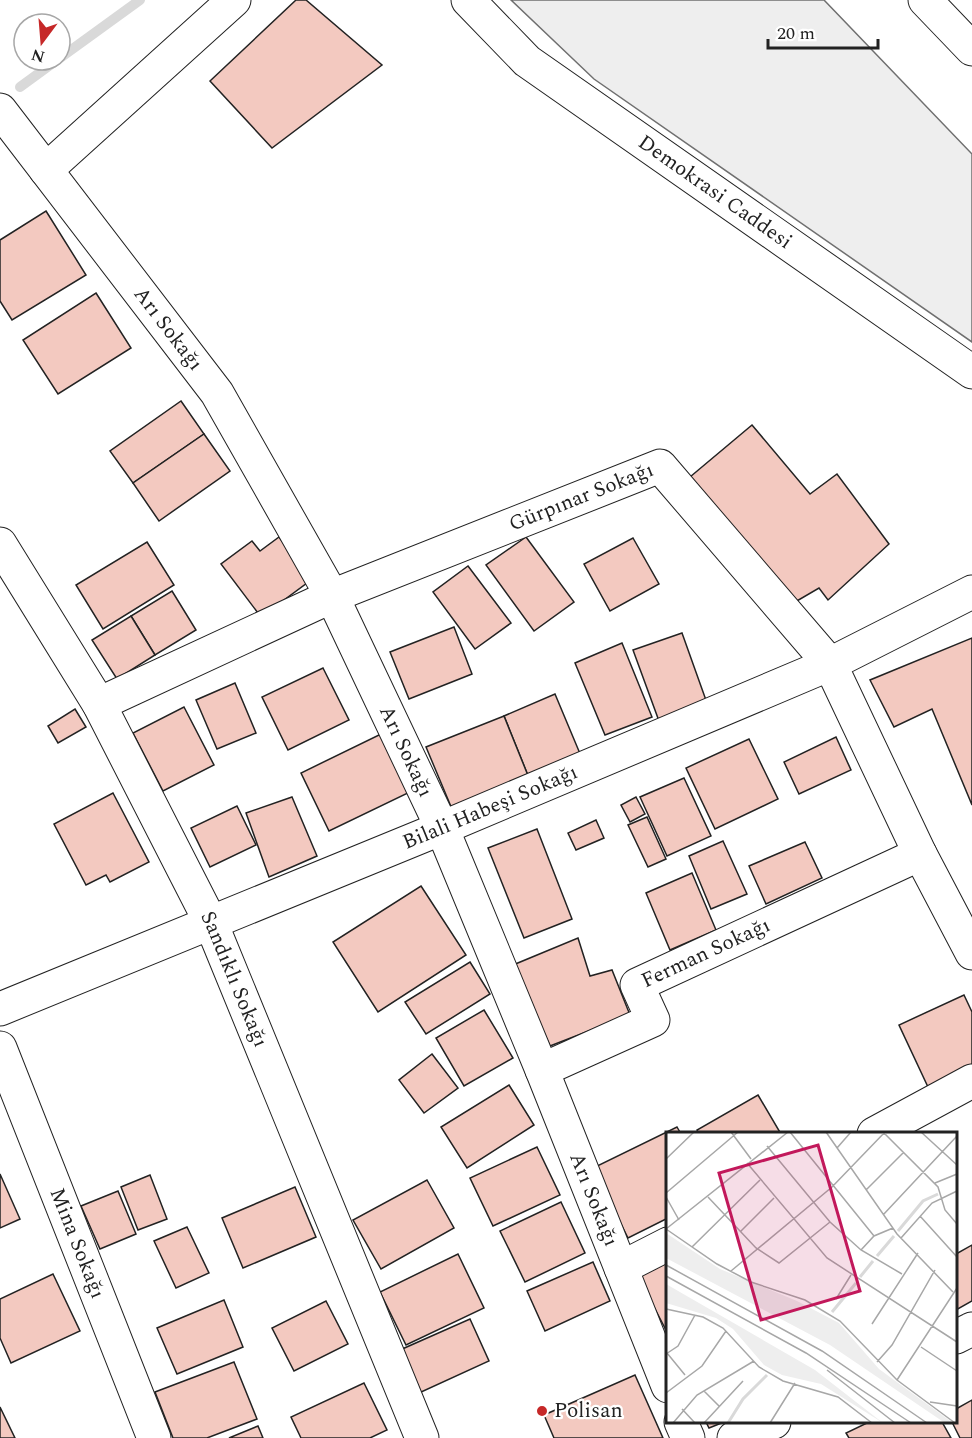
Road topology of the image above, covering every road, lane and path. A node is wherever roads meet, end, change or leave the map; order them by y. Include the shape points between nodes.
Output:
1 (234, 0) edge
2 (468, 0) edge
3 (925, 0) edge
4 (972, 49) edge
5 (0, 111) edge
6 (46, 170) junction
7 (972, 372) edge
8 (0, 544) edge
9 (972, 592) edge
10 (332, 596) junction
11 (830, 664) junction
12 (99, 704) junction
13 (442, 828) junction
14 (920, 854) junction
15 (212, 923) junction
16 (972, 953) edge
17 (0, 1009) edge
18 (0, 1048) edge
19 (542, 1070) junction
20 (972, 1081) edge
21 (878, 1132) edge
22 (666, 1245) edge
23 (621, 1268) junction
24 (972, 1329) edge
25 (957, 1336) edge
26 (666, 1381) edge
27 (681, 1423) edge
28 (772, 1423) edge
29 (154, 1438) edge
30 (422, 1438) edge
31 (688, 1438) edge
32 (734, 1438) edge

1 - 6 main road
2 - 7 main road, Demokrasi Caddesi via 527,61
3 - 4 main road
5 - 6 main road, Arı Sokağı
6 - 10 main road, Arı Sokağı via 217,393
8 - 12 main road, Sandıklı Sokağı
9 - 11 main road, Bilali Habeşi Sokağı
10 - 11 main road, Gürpınar Sokağı via 660,466
10 - 12 main road, Gürpınar Sokağı
10 - 13 main road, Arı Sokağı
11 - 13 main road, Bilali Habeşi Sokağı
11 - 14 main road, Gürpınar Sokağı
12 - 15 main road, Sandıklı Sokağı
13 - 15 main road, Bilali Habeşi Sokağı
13 - 19 main road, Arı Sokağı
14 - 16 main road, Gürpınar Sokağı
14 - 19 main road, Ferman Sokağı via 637,985 653,1020
15 - 17 main road, Bilali Habeşi Sokağı
15 - 30 main road, Sandıklı Sokağı
18 - 29 main road, Mina Sokağı
19 - 23 main road, Arı Sokağı
20 - 21 main road
22 - 23 main road
23 - 26 main road, Arı Sokağı
24 - 25 main road
27 - 31 main road
28 - 32 main road

